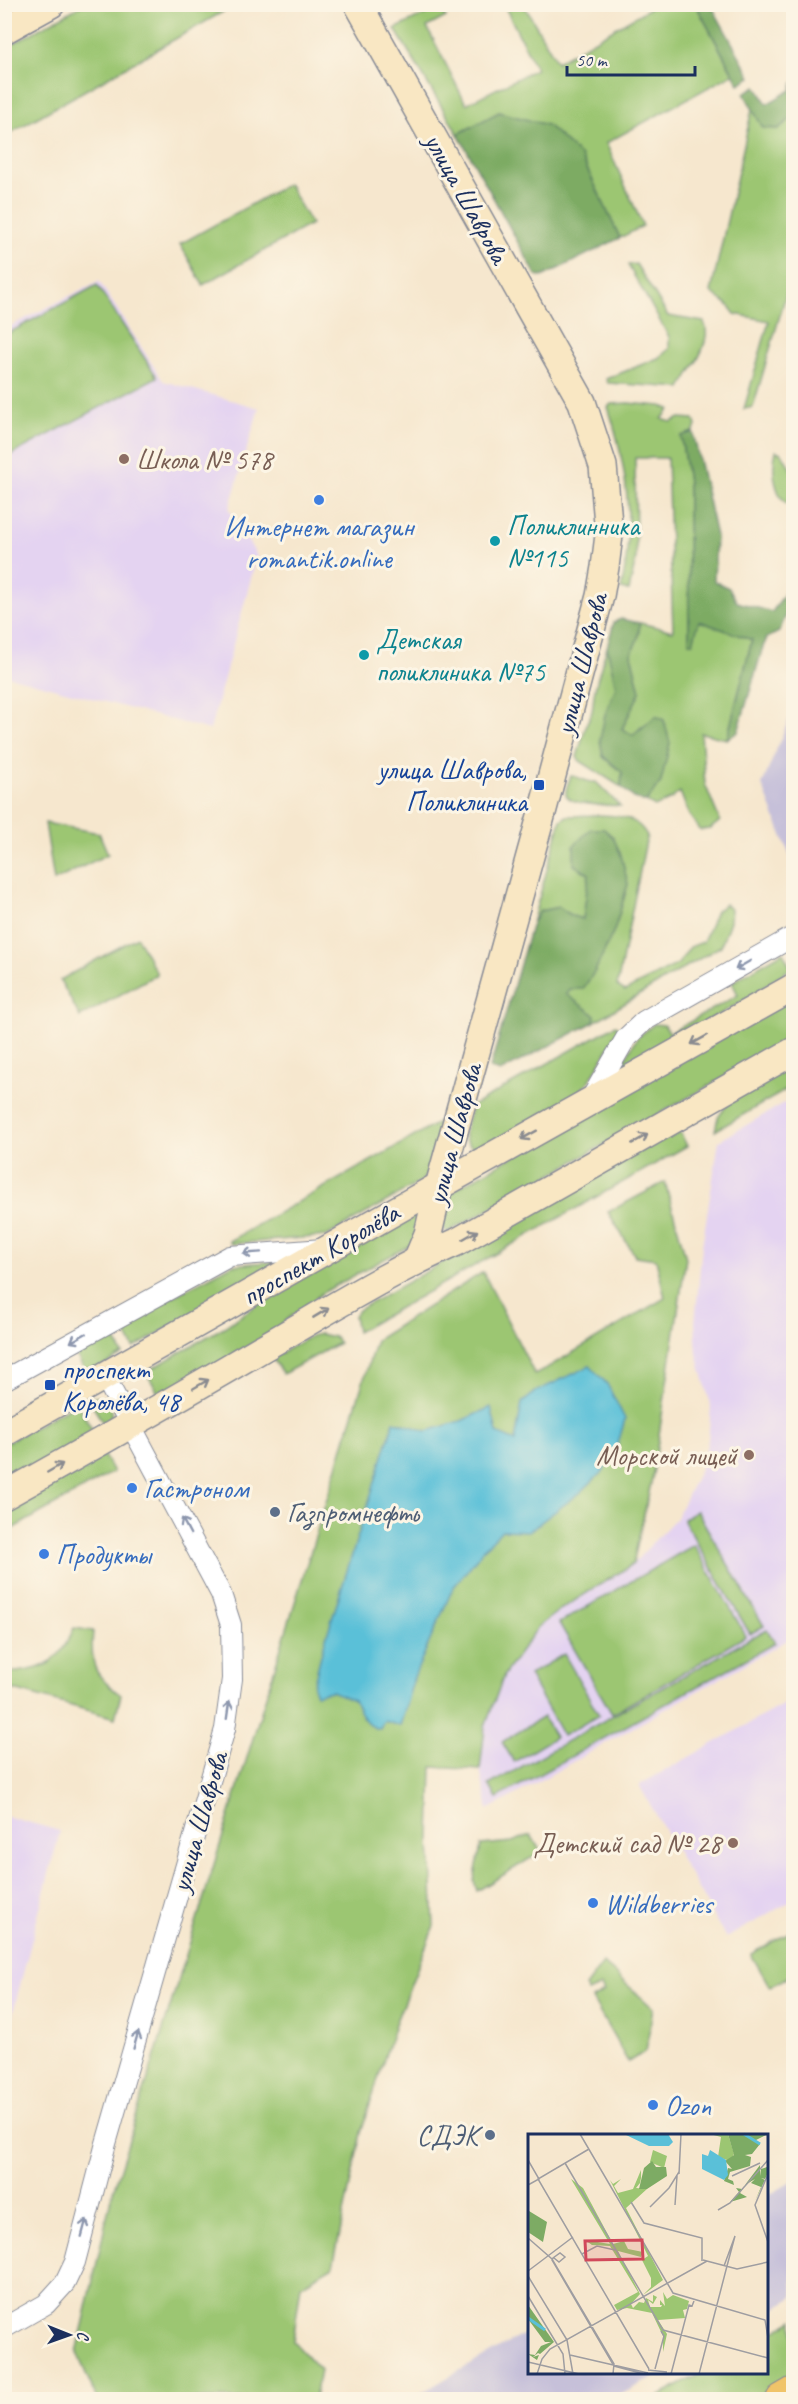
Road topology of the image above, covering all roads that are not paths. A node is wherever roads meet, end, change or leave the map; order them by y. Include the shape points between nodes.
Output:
1 (51, 4) edge
2 (358, 4) edge
3 (4, 30) edge
4 (794, 936) edge
5 (794, 987) edge
6 (794, 1051) edge
7 (589, 1102) junction
8 (439, 1186) junction
9 (332, 1248) junction
10 (417, 1260) junction
11 (105, 1377) junction
12 (4, 1380) edge
13 (132, 1424) junction
14 (4, 1434) edge
15 (4, 1496) edge
16 (4, 2328) edge
17 (794, 2393) edge
18 (782, 2400) edge

1 - 3 street
2 - 8 street, улица Шаврова via 582,402 603,466 609,535 600,596
4 -> 7 street via 644,1021 626,1038
5 -> 7 street, проспект Королёва
10 -> 6 street, проспект Королёва via 457,1242
7 -> 8 street, проспект Королёва
8 - 9 street, проспект Королёва
8 - 10 street, улица Шаврова via 428,1234
9 - 11 street, проспект Королёва
9 -> 12 street via 230,1256
13 -> 10 street, проспект Королёва
11 - 13 street, улица Шаврова
11 - 14 street, проспект Королёва
15 -> 13 street, проспект Королёва
16 -> 13 street, улица Шаврова via 46,2304 65,2283 75,2262 222,1740 232,1679 231,1625 221,1594
17 - 18 main road

